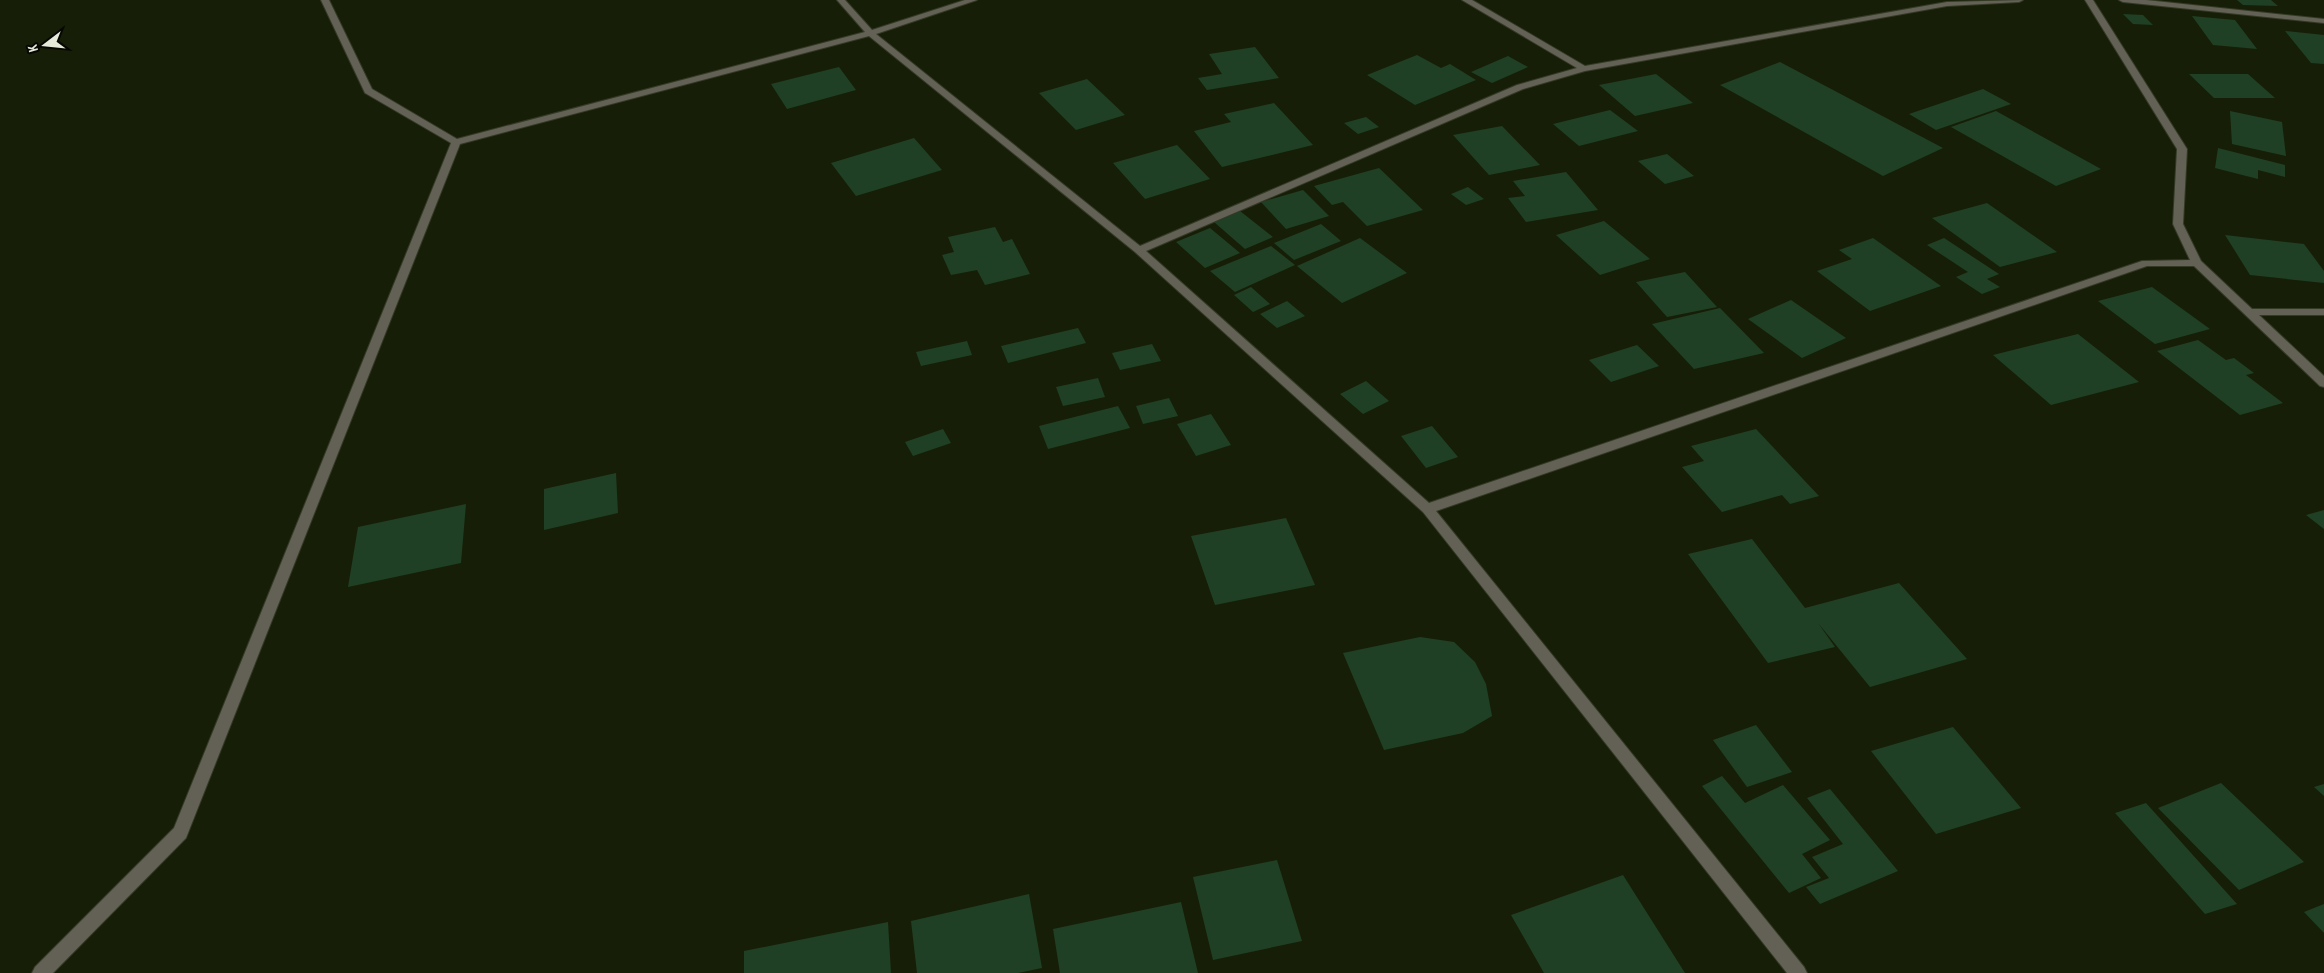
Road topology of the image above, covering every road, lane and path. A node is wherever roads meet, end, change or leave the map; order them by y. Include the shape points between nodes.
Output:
1 (325, 0) edge
2 (841, 0) edge
3 (973, 0) edge
4 (1466, 0) edge
5 (2019, 0) edge
6 (2089, 0) edge
7 (2123, 0) edge
8 (2324, 21) edge
9 (870, 33) junction
10 (1584, 69) junction
11 (456, 142) junction
12 (1140, 250) junction
13 (2197, 263) junction
14 (2247, 312) junction
15 (2324, 312) edge
16 (2324, 383) edge
17 (1427, 509) junction
18 (41, 973) edge
19 (1798, 973) edge

1 - 11 street via 368,91
2 - 9 street
3 - 9 street
4 - 10 street
5 - 10 street via 1947,4
6 - 13 street via 2182,149 2178,224
7 - 8 street
9 - 11 street
9 - 12 street
10 - 12 street via 1520,87
11 - 18 street via 180,833
12 - 17 street
13 - 14 street
13 - 17 street via 2146,263
14 - 15 street
14 - 16 street
17 - 19 street

